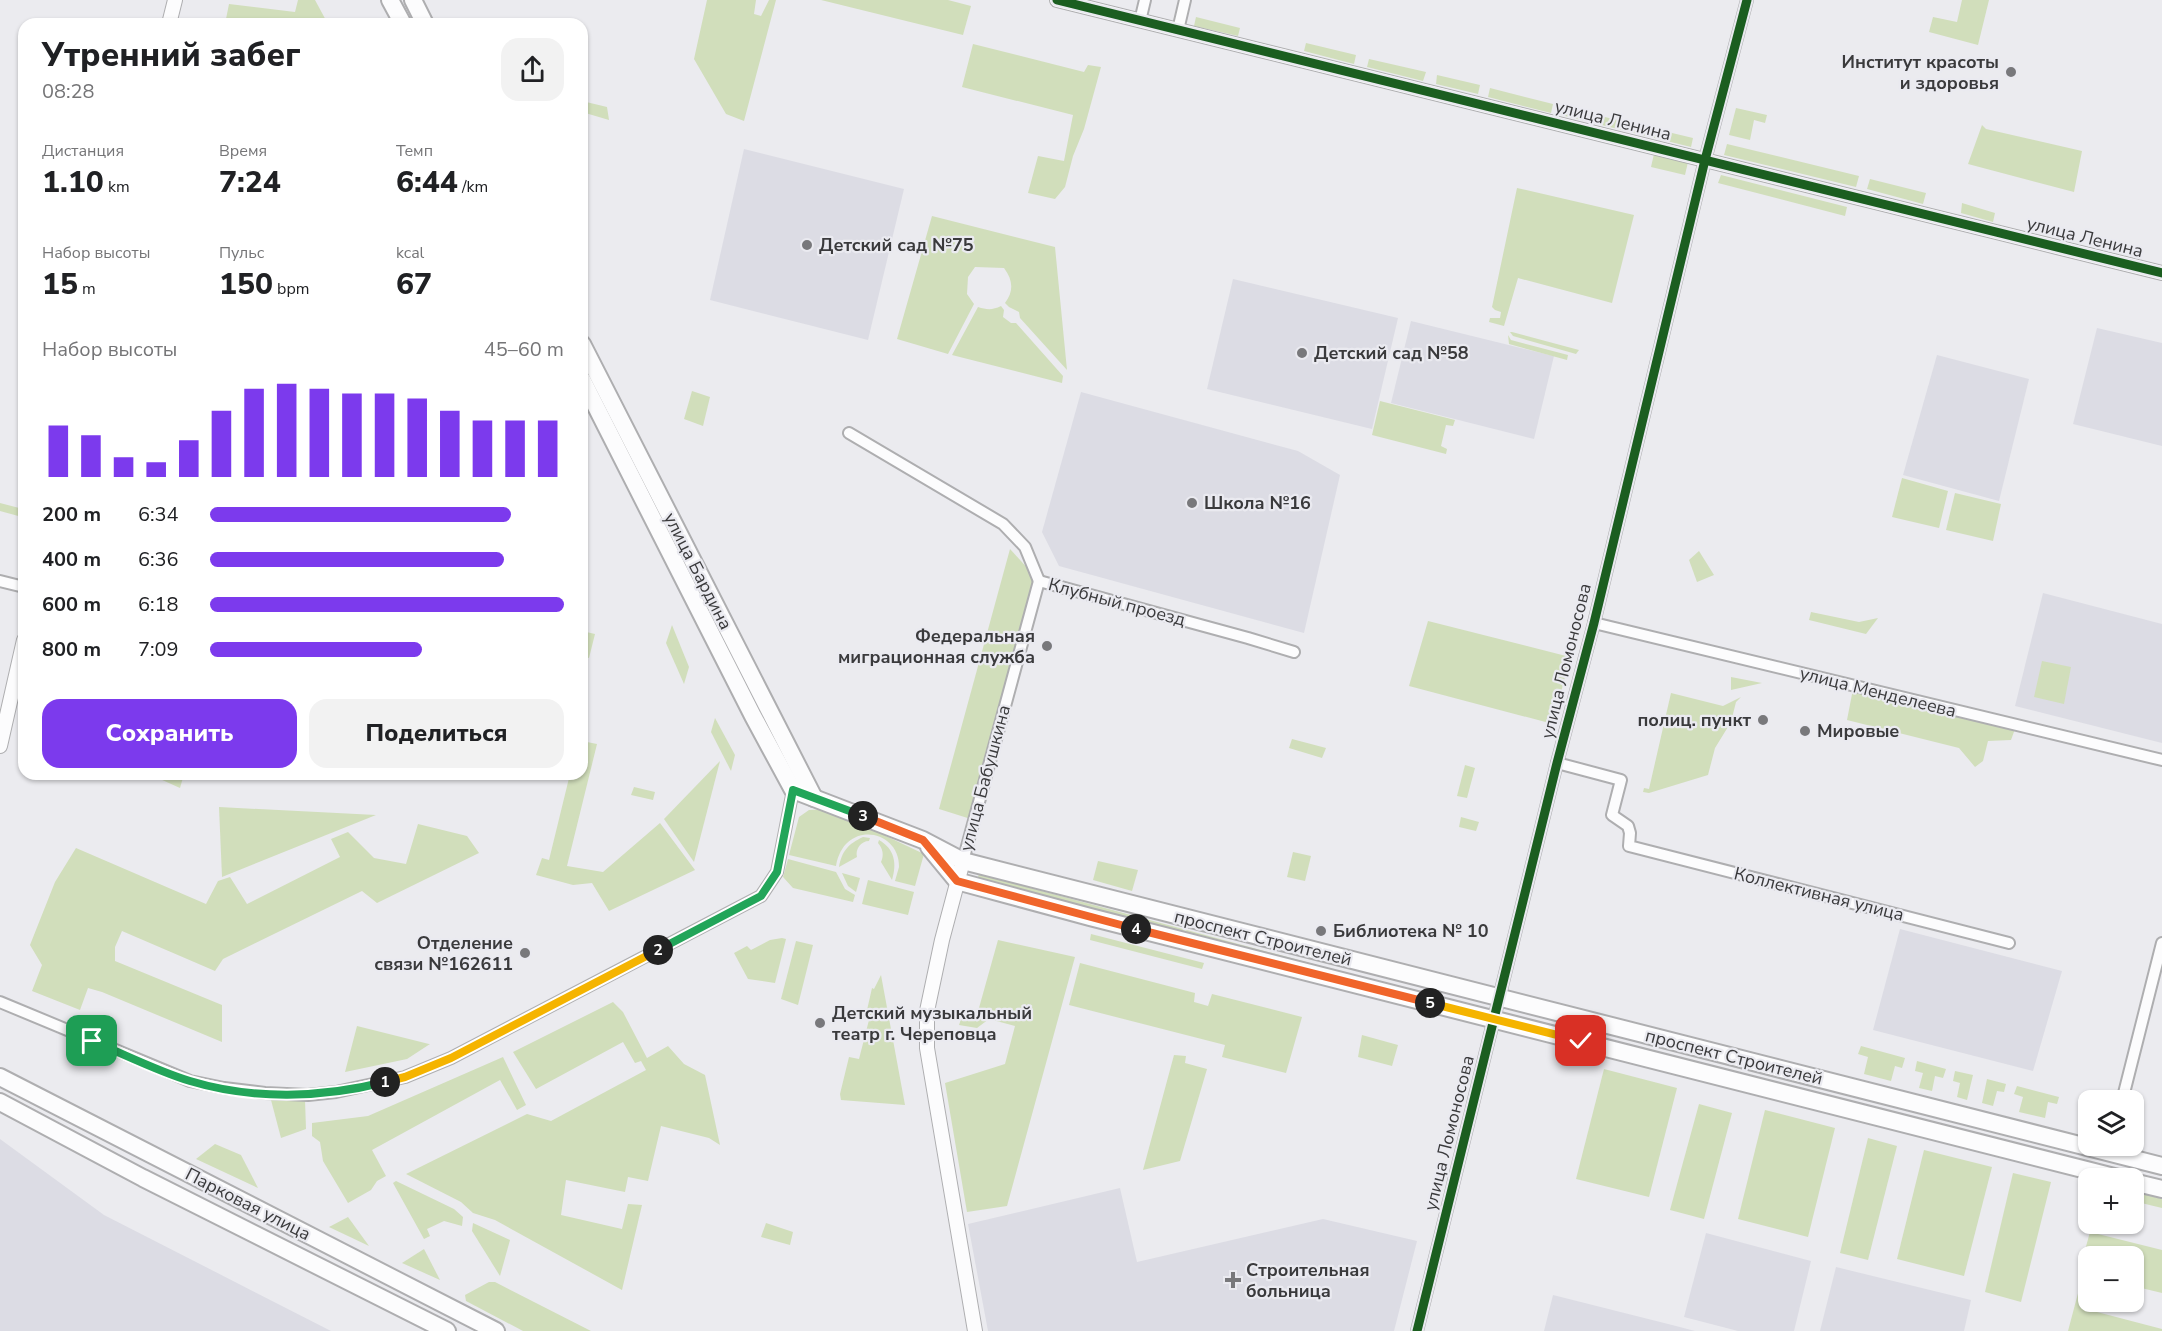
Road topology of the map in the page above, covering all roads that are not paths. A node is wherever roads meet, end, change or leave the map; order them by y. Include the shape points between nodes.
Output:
1 (175, 0) edge
2 (390, 0) edge
3 (413, 0) edge
4 (1057, 0) edge
5 (1145, 0) edge
6 (1185, 0) edge
7 (1747, 0) edge
8 (170, 18) edge
9 (400, 18) edge
10 (422, 18) edge
11 (1140, 21) junction
12 (1178, 30) junction
13 (1705, 160) junction
14 (2162, 273) edge
15 (588, 356) edge
16 (588, 391) edge
17 (849, 433) dead end
18 (0, 581) edge
19 (1039, 581) junction
20 (18, 586) edge
21 (1594, 623) junction
22 (1294, 652) dead end
23 (18, 666) edge
24 (0, 746) edge
25 (2162, 760) edge
26 (1557, 763) junction
27 (793, 790) junction
28 (814, 798) junction
29 (923, 840) junction
30 (963, 861) junction
31 (957, 881) junction
32 (2009, 943) dead end
33 (2162, 943) edge
34 (1499, 997) junction
35 (0, 1002) edge
36 (1494, 1019) junction
37 (0, 1077) edge
38 (2125, 1090) edge
39 (0, 1102) edge
40 (2078, 1141) edge
41 (2131, 1156) edge
42 (2162, 1166) edge
43 (2080, 1168) edge
44 (2144, 1185) edge
45 (2162, 1189) edge
46 (447, 1331) edge
47 (496, 1331) edge
48 (975, 1331) edge
49 (1418, 1331) edge

1 - 8 street
2 - 9 main road
3 - 10 main road
4 - 11 street, улица Ленина
5 - 11 street
6 - 12 street
7 - 13 street, улица Ломоносова
11 - 12 street, улица Ленина
12 - 13 street, улица Ленина
13 - 14 street, улица Ленина
13 - 21 street, улица Ломоносова
15 - 28 main road, улица Бардина
16 - 27 main road, улица Бардина
17 - 19 street, Клубный проезд via 1003,524 1025,547
18 - 20 street
19 - 22 street, Клубный проезд
19 - 30 street, улица Бабушкина
21 - 25 street, улица Менделеева
21 - 26 street, улица Ломоносова
23 - 24 street
26 - 32 street, Коллективная улица via 1621,780 1612,815 1628,826 1629,846
26 - 34 street, улица Ломоносова
27 - 28 main road, проспект Строителей
27 - 35 street via 777,872 761,896 451,1058 405,1077 308,1095 224,1088 190,1081
28 - 29 main road, проспект Строителей
29 - 30 main road, проспект Строителей
29 - 31 main road
30 - 31 street, улица Бабушкина
30 - 34 main road, проспект Строителей
31 - 36 main road, проспект Строителей
31 - 48 street, улица Бабушкина via 927,1011 927,1048
33 - 38 street
34 - 36 street, улица Ломоносова
34 - 40 main road, проспект Строителей
36 - 43 main road, проспект Строителей
36 - 49 street, улица Ломоносова
37 - 47 main road, Парковая улица
39 - 46 main road, Парковая улица
41 - 42 main road, проспект Строителей
44 - 45 main road

